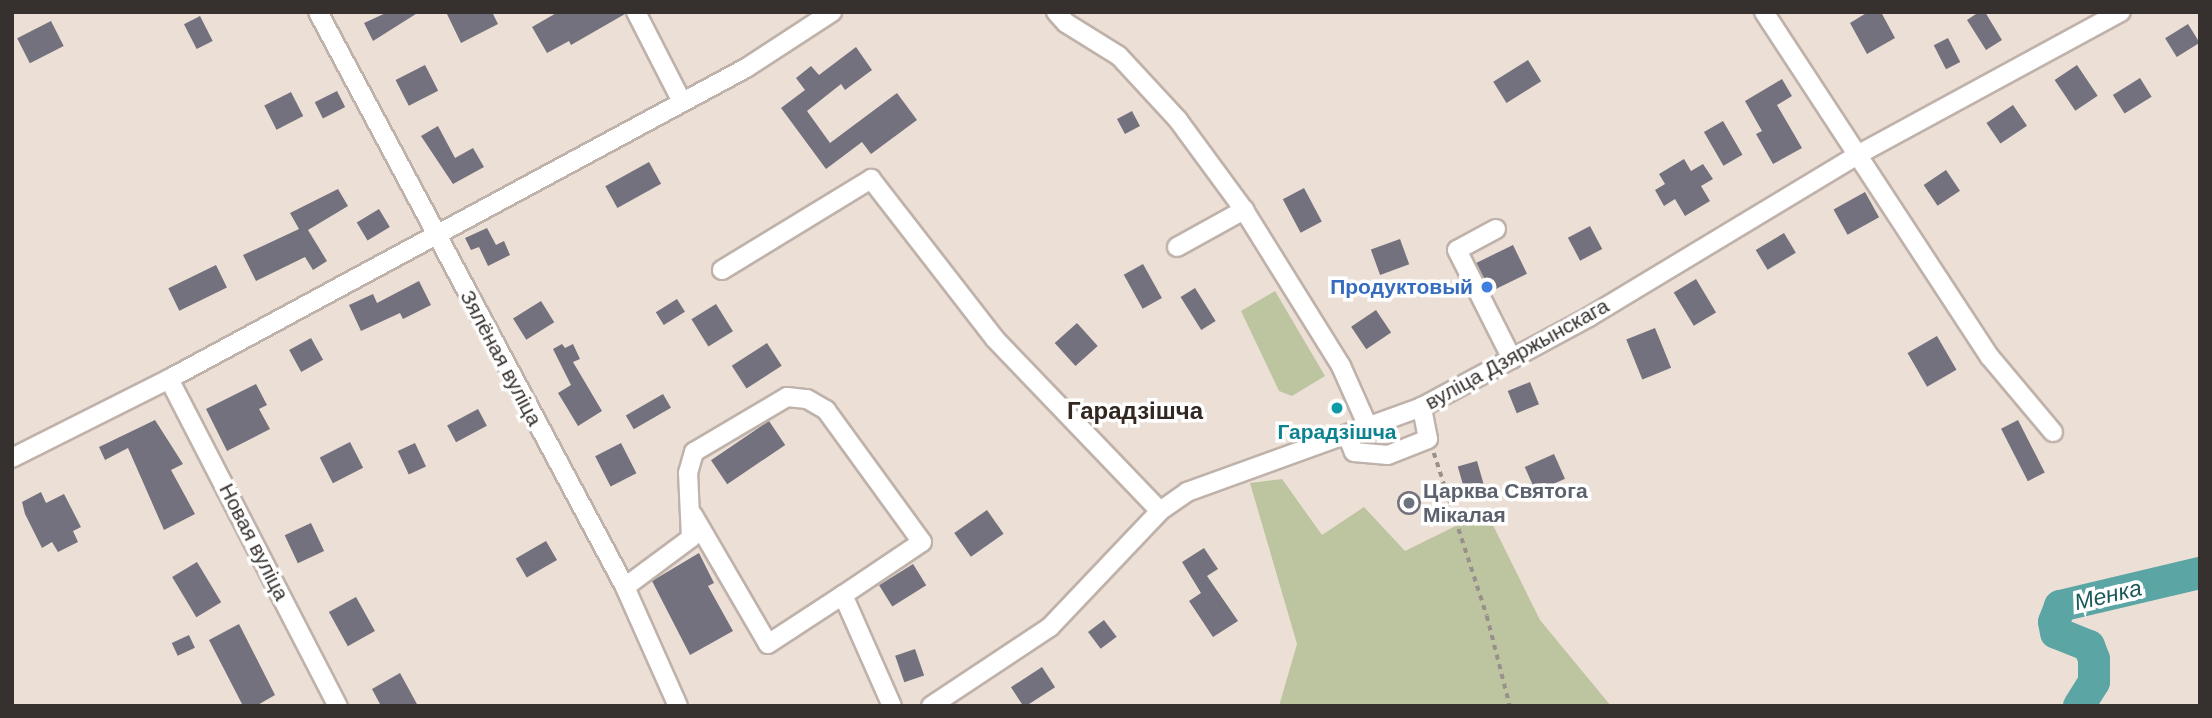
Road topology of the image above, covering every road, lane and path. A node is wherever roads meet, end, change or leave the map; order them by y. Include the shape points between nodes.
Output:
1 (318, 12) edge
2 (636, 12) edge
3 (832, 12) edge
4 (1056, 12) edge
5 (1765, 12) edge
6 (2121, 12) edge
7 (682, 102) junction
8 (1859, 154) junction
9 (1244, 210) junction
10 (1496, 229) dead end
11 (436, 236) junction
12 (1177, 247) dead end
13 (722, 270) dead end
14 (1512, 359) junction
15 (169, 379) junction
16 (1422, 407) junction
17 (1369, 429) junction
18 (2053, 432) dead end
19 (1346, 435) junction
20 (1428, 439) junction
21 (12, 458) edge
22 (1160, 511) junction
23 (691, 512) junction
24 (625, 587) junction
25 (843, 595) junction
26 (338, 706) edge
27 (678, 706) edge
28 (892, 706) edge
29 (931, 706) edge
30 (1510, 706) edge

1 - 11 street, Зялёная вуліца
2 - 7 street
3 - 7 street via 746,68
4 - 9 street via 1119,56 1178,120
5 - 8 street
6 - 8 street, вуліца Дзяржынскага
7 - 11 street
8 - 14 street, вуліца Дзяржынскага
8 - 18 street via 1990,357
9 - 12 street
9 - 17 street via 1341,366
10 - 14 street via 1457,250
11 - 15 street
11 - 24 street, Зялёная вуліца
13 - 22 street via 871,179 995,339
14 - 16 street, вуліца Дзяржынскага
15 - 21 street
15 - 26 street, Новая вуліца
16 - 17 street, вуліца Дзяржынскага
16 - 20 street
17 - 19 street, вуліца Дзяржынскага
19 - 20 street via 1354,452 1367,456 1388,455
19 - 22 street, вуліца Дзяржынскага via 1223,476
20 - 30 path
22 - 29 street, вуліца Дзяржынскага via 1050,627
23 - 24 street via 693,530 687,545
23 - 25 street via 768,644
23 - 25 street via 688,473 694,452 787,397 807,399 826,410 922,542
24 - 27 street, Зялёная вуліца
25 - 28 street

